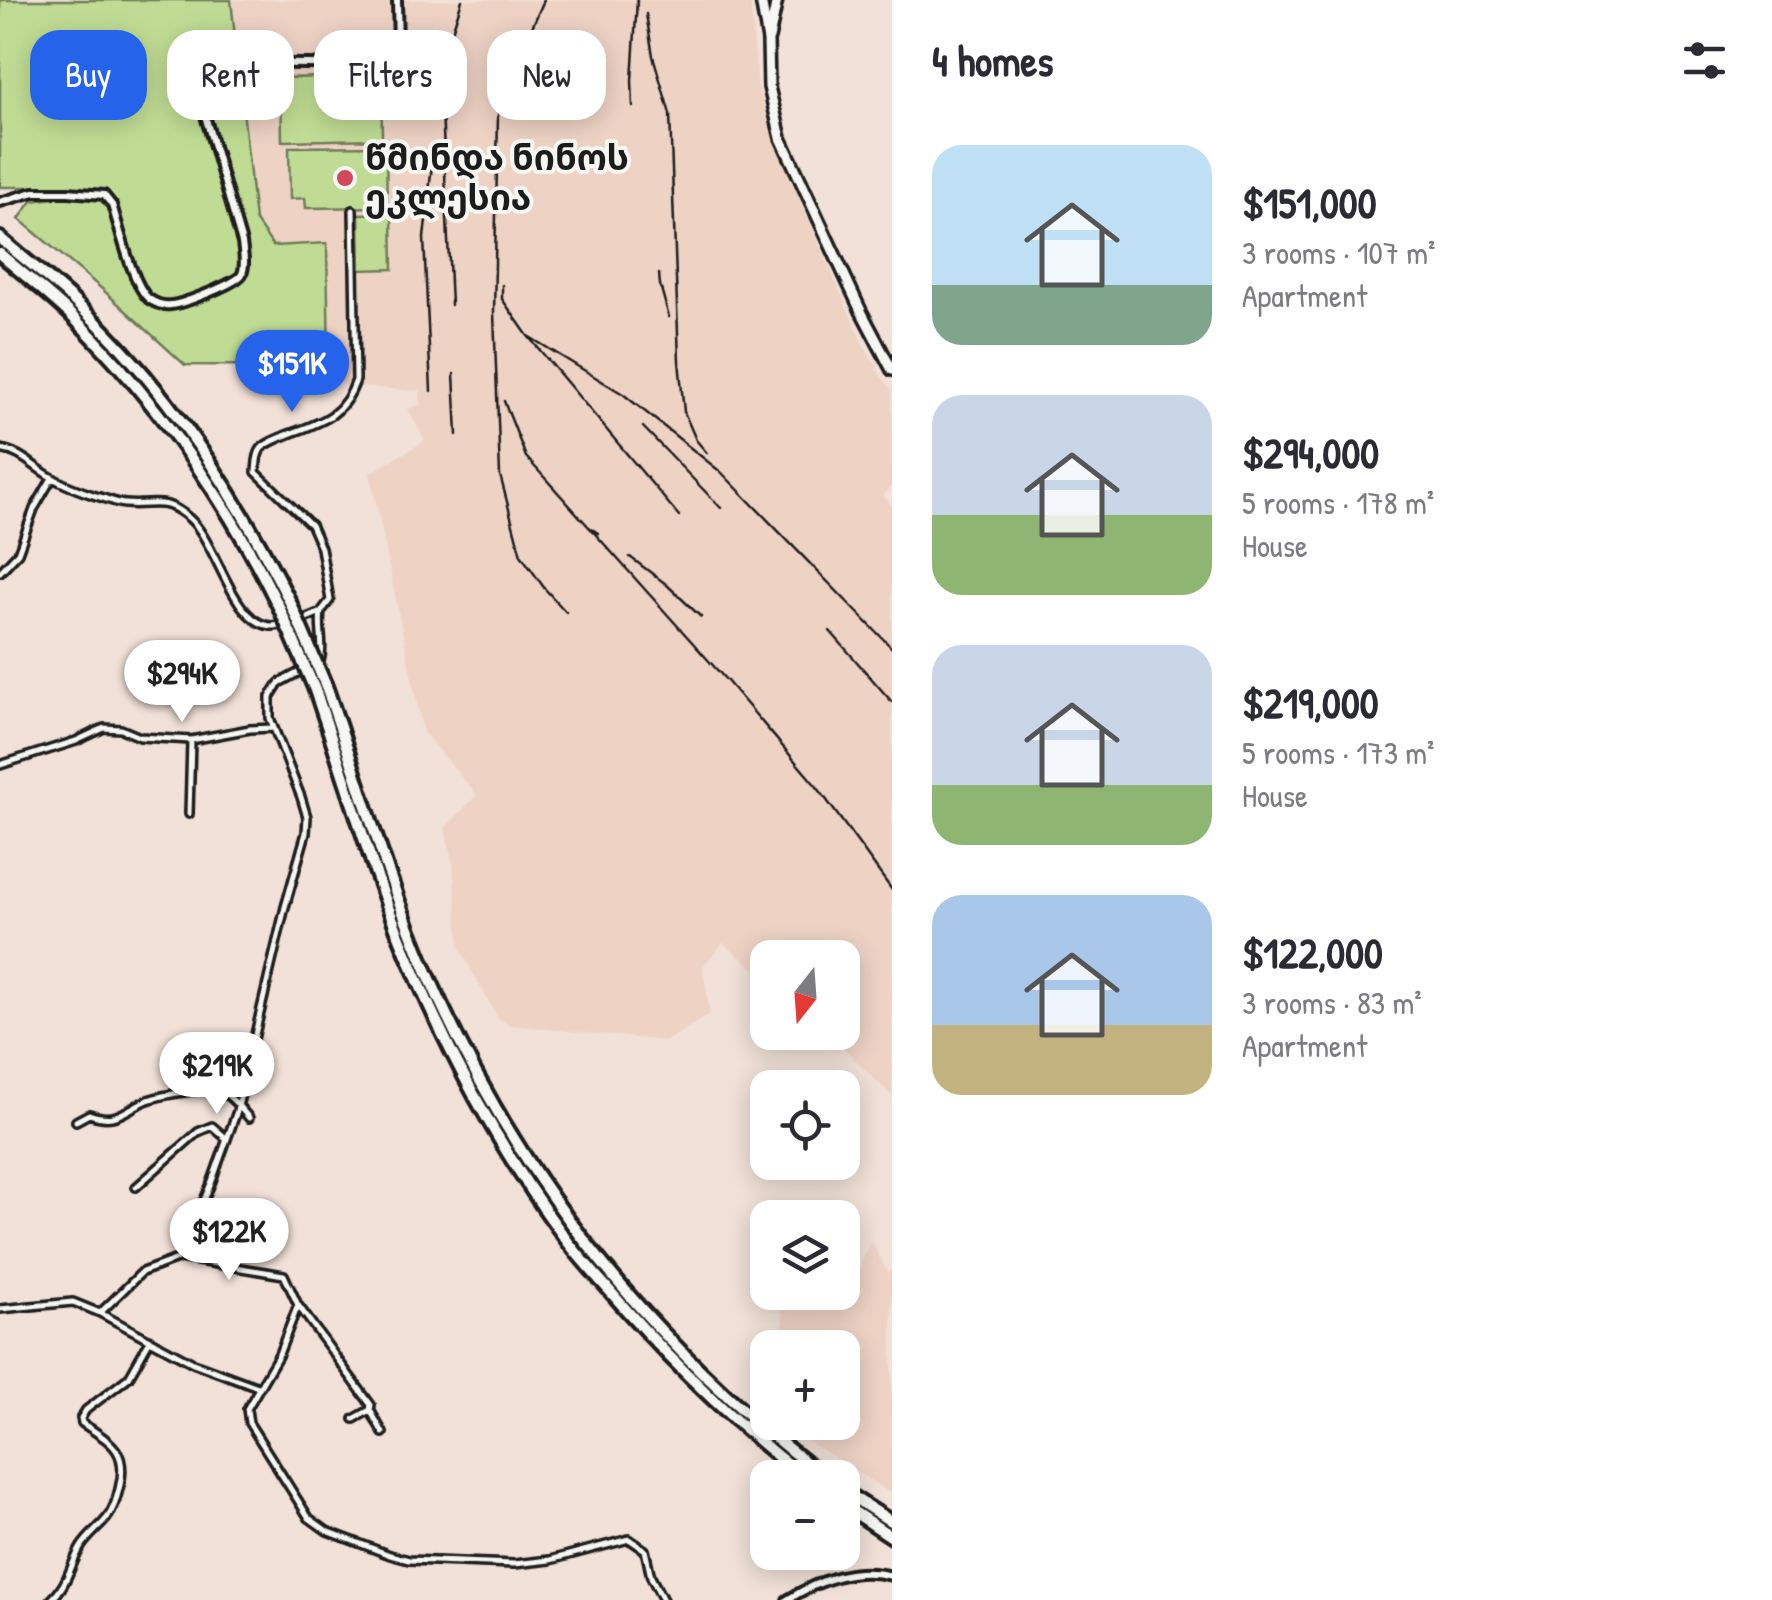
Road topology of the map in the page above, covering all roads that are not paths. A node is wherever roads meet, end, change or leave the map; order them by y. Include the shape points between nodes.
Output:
1 (396, 0) edge
2 (761, 0) edge
3 (776, 0) edge
4 (768, 41) junction
5 (0, 202) edge
6 (354, 210) dead end
7 (0, 238) edge
8 (0, 254) edge
9 (892, 370) edge
10 (0, 450) edge
11 (52, 478) junction
12 (0, 572) edge
13 (285, 604) junction
14 (321, 612) junction
15 (321, 688) junction
16 (273, 728) junction
17 (191, 740) junction
18 (0, 764) edge
19 (190, 814) dead end
20 (238, 1105) junction
21 (248, 1118) dead end
22 (76, 1121) dead end
23 (227, 1139) junction
24 (136, 1187) dead end
25 (180, 1258) junction
26 (298, 1305) junction
27 (0, 1309) edge
28 (100, 1314) junction
29 (150, 1340) junction
30 (258, 1387) junction
31 (370, 1410) junction
32 (354, 1419) dead end
33 (383, 1433) dead end
34 (784, 1460) edge
35 (803, 1460) edge
36 (860, 1502) edge
37 (860, 1516) edge
38 (892, 1522) edge
39 (892, 1537) edge
40 (892, 1576) edge
41 (52, 1600) edge
42 (663, 1600) edge
43 (787, 1600) edge

1 - 5 street via 398,49 392,65 224,63 198,81 242,243 242,274 234,282 178,304 156,303 137,282 104,195 34,192
2 - 4 main road
3 - 4 main road
4 - 9 main road via 768,87 782,138
6 - 14 street via 352,393 323,422 264,445 256,472 311,525 330,600
7 - 13 highway via 77,304 192,437 228,491
8 - 13 highway via 68,312 136,385
10 - 11 street via 14,451
11 - 12 street via 18,552
11 - 14 street via 125,504 164,502 190,518 230,590 268,626
13 - 15 highway, bridge
14 - 16 street via 320,661 279,683 270,697
15 - 34 highway via 376,872 414,971 498,1137 567,1241 655,1344
15 - 35 highway via 425,968 508,1132 626,1294 717,1388
16 - 17 street
16 - 20 street via 302,797 306,833
17 - 18 street via 104,728
17 - 19 street
20 - 21 street
20 - 22 street via 219,1091 168,1094 119,1116 88,1114
20 - 23 street
23 - 24 street via 212,1126 198,1132
23 - 25 street
25 - 26 street via 284,1275
25 - 28 street via 142,1272
26 - 30 street
26 - 31 street
27 - 28 street via 73,1302
28 - 29 street
29 - 30 street
29 - 41 street via 129,1376 82,1418 120,1454 122,1478 114,1508 85,1541
30 - 42 street via 249,1423 309,1518 327,1532 409,1560 514,1564 629,1539 645,1550
31 - 32 street
31 - 33 street
36 - 38 highway
37 - 39 highway
40 - 43 street via 870,1570 830,1578

